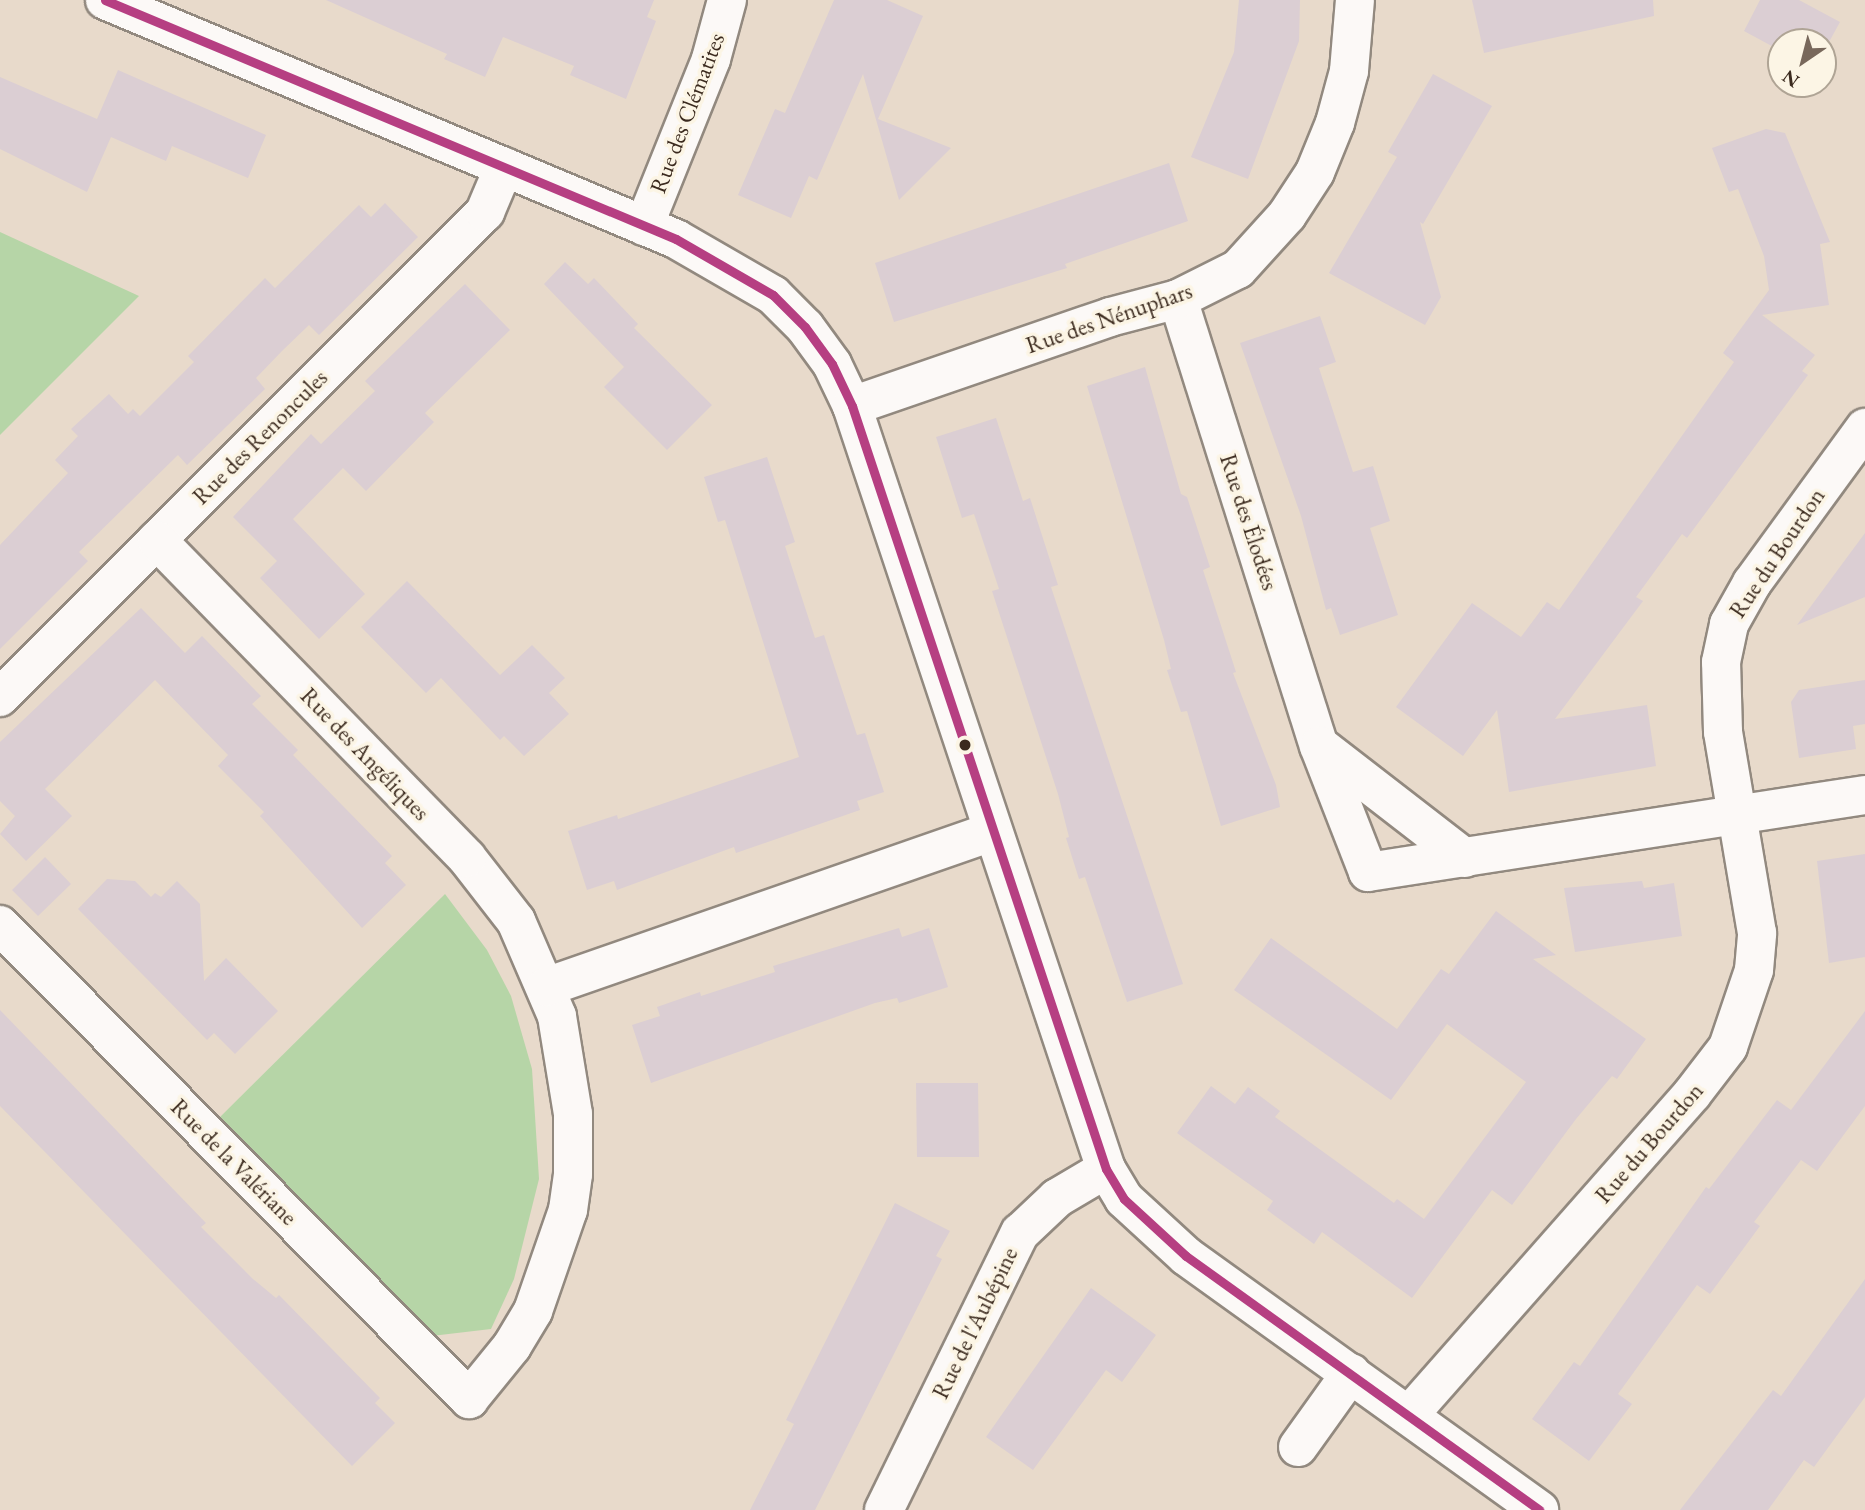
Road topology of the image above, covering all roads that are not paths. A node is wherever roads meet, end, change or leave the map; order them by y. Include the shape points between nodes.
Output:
1 (105, 0) edge
2 (727, 0) edge
3 (1355, 0) edge
4 (504, 167) junction
5 (644, 226) junction
6 (1178, 299) junction
7 (852, 406) junction
8 (1865, 428) edge
9 (157, 540) junction
10 (0, 696) edge
11 (1320, 746) junction
12 (1865, 795) edge
13 (1739, 815) junction
14 (990, 832) junction
15 (1465, 858) junction
16 (0, 925) edge
17 (546, 987) junction
18 (1105, 1169) junction
19 (1352, 1373) junction
20 (469, 1399) joint
21 (1409, 1415) junction
22 (1298, 1447) dead end
23 (884, 1510) edge
24 (1538, 1510) edge

1 - 4 street
2 - 5 street, Rue des Clématites via 711,59
3 - 6 street, Rue des Nénuphars via 1349,71 1315,172 1287,215 1238,269
4 - 5 street
4 - 9 street, Rue des Renoncules via 485,212
5 - 7 street via 729,266 773,295 832,364
6 - 7 street, Rue des Nénuphars via 1110,317
6 - 11 street, Rue des Élodées
7 - 14 street
8 - 13 street, Rue du Bourdon via 1752,583 1729,624 1720,696
9 - 10 street, Rue des Renoncules
9 - 17 street, Rue des Angéliques via 467,858 516,921
11 - 15 street
11 - 15 street, Rue des Élodées via 1368,872
12 - 13 street
13 - 15 street, Rue des Élodées
13 - 21 street, Rue du Bourdon via 1757,933 1754,970 1728,1047 1700,1085
14 - 17 street
14 - 18 street
16 - 20 street, Rue de la Valériane
17 - 20 street, Rue des Angéliques via 570,1080 574,1144 568,1210 533,1311 512,1346
18 - 19 street via 1124,1199 1186,1256
18 - 23 street, Rue de l'Aubépine via 1056,1198 1020,1233
19 - 21 street
19 - 22 street
21 - 24 street

